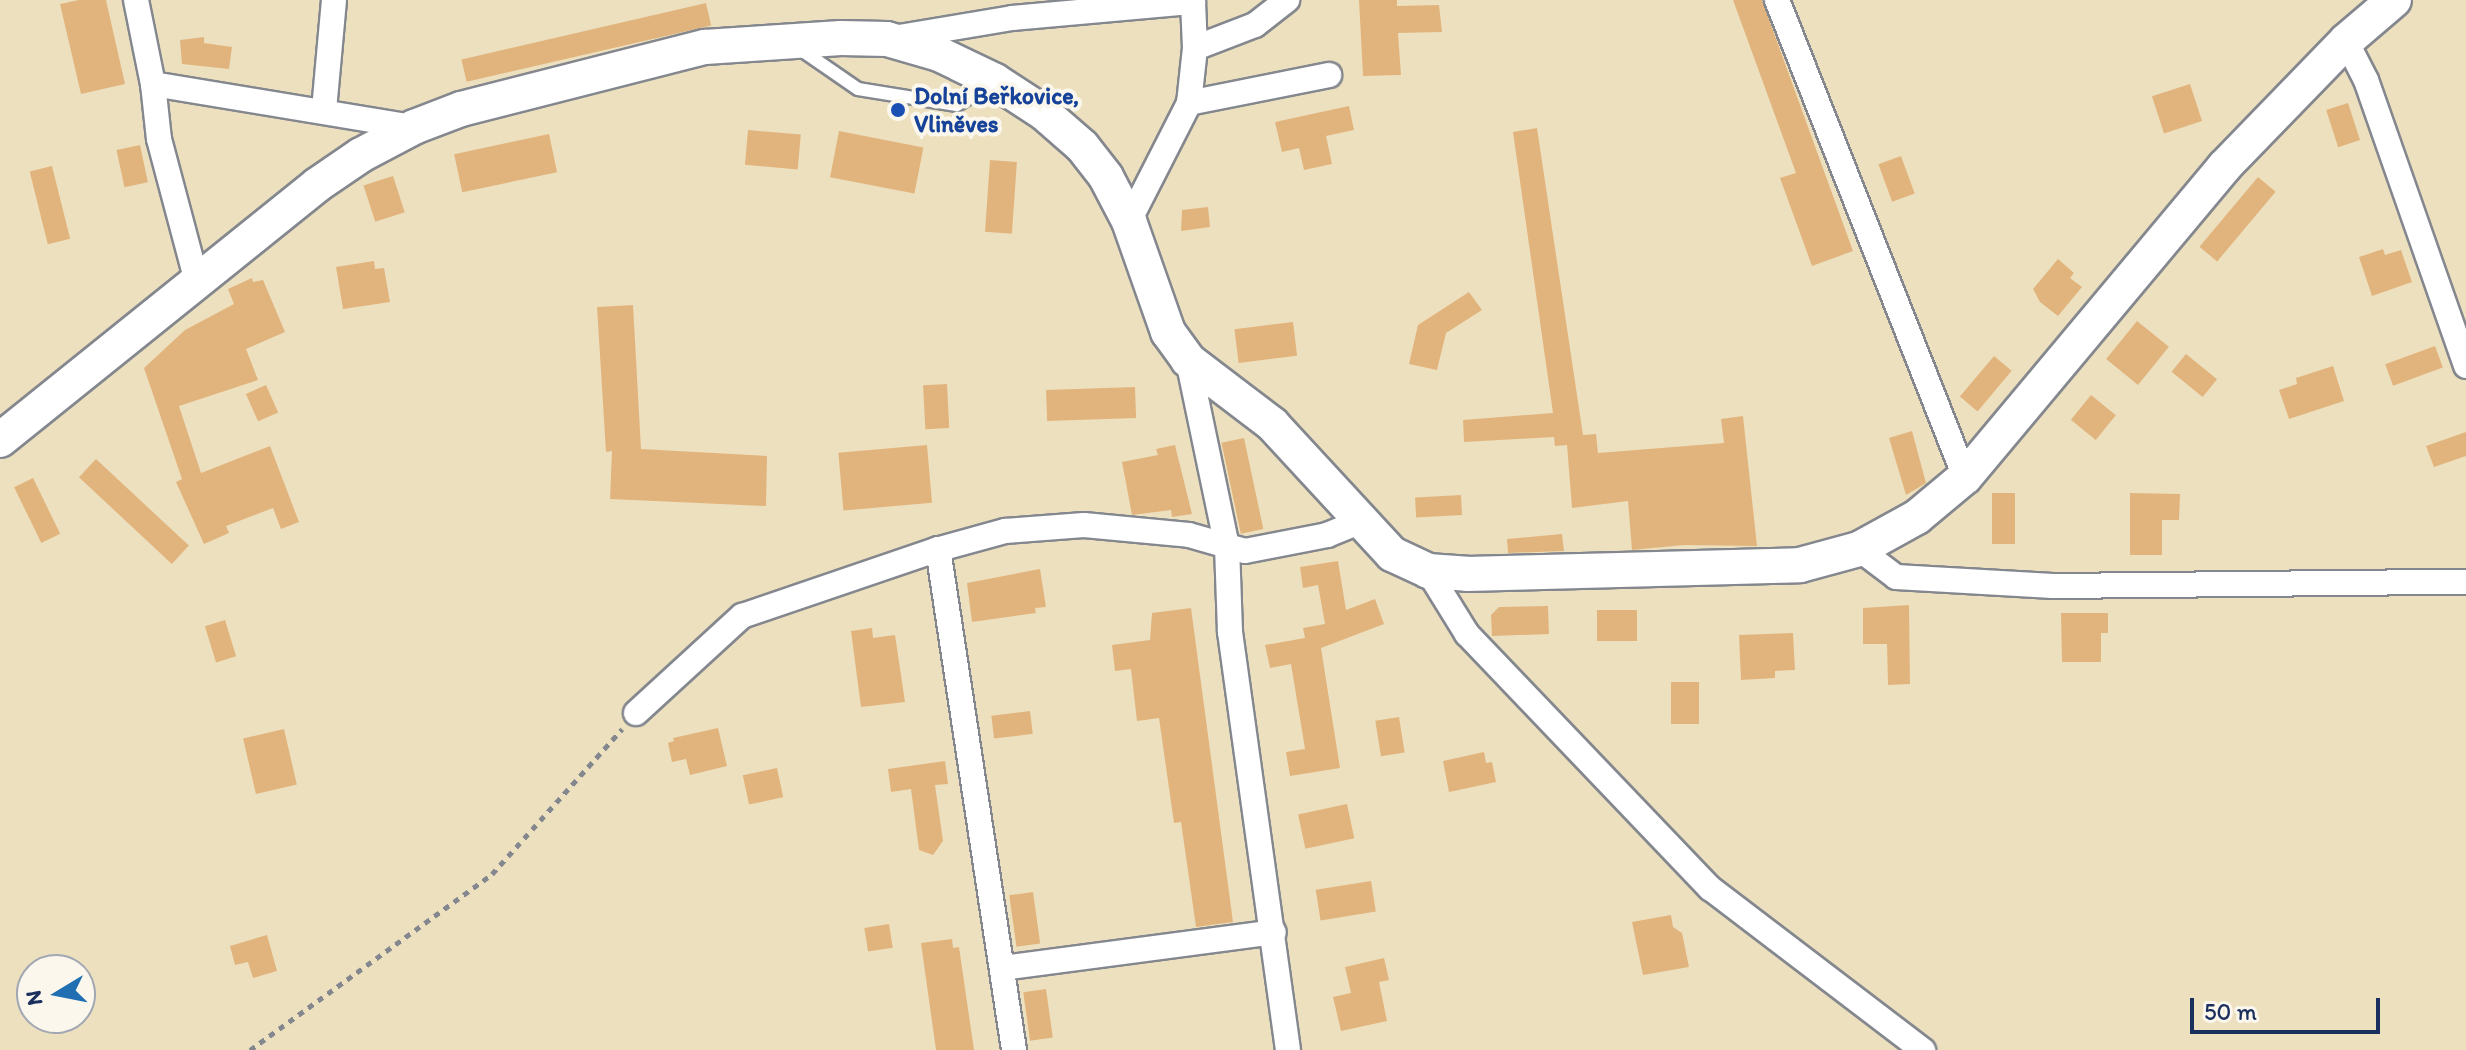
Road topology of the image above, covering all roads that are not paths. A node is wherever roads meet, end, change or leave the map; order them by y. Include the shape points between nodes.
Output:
1 (136, 0) edge
2 (334, 0) edge
3 (1287, 0) edge
4 (1777, 0) edge
5 (2394, 0) edge
6 (1013, 9) edge
7 (887, 39) junction
8 (787, 40) junction
9 (2346, 41) junction
10 (1195, 48) junction
11 (1329, 75) dead end
12 (995, 81) junction
13 (153, 84) junction
14 (1189, 103) junction
15 (324, 110) junction
16 (414, 127) junction
17 (1129, 221) junction
18 (197, 282) junction
19 (1188, 360) junction
20 (2466, 366) edge
21 (2, 443) edge
22 (1965, 477) junction
23 (1361, 521) junction
24 (1227, 546) junction
25 (938, 549) junction
26 (1859, 549) junction
27 (1428, 571) junction
28 (2466, 582) edge
29 (636, 713) road end
30 (1274, 932) junction
31 (1002, 968) junction
32 (1014, 1050) edge
33 (1288, 1050) edge
34 (1923, 1050) edge

1 - 13 street
2 - 15 street
3 - 10 street via 1255,25
4 - 22 street
5 - 9 street
6 - 7 street
6 - 10 street via 1193,2
7 - 8 street
7 - 12 street via 939,54
8 - 12 lane via 858,89 957,105
8 - 16 street via 692,50 461,109
9 - 20 street via 2366,80
9 - 22 street via 2224,167
10 - 14 street
11 - 14 street
12 - 17 street via 1082,146
13 - 15 street
13 - 18 street via 159,139
14 - 17 street
15 - 16 street
16 - 18 street via 317,185
17 - 19 street via 1168,332
18 - 21 street
19 - 23 street via 1272,424
19 - 24 street
22 - 26 street via 1917,517
23 - 24 street via 1327,535 1245,551
23 - 27 street via 1392,554
24 - 25 street via 1189,535 1084,525 1005,531
24 - 30 street via 1230,632
25 - 29 street via 742,616
25 - 31 street
26 - 27 street via 1800,565
26 - 28 street via 1896,577 2053,586
27 - 34 street via 1467,634 1710,888
30 - 31 street
30 - 33 street
31 - 32 street

